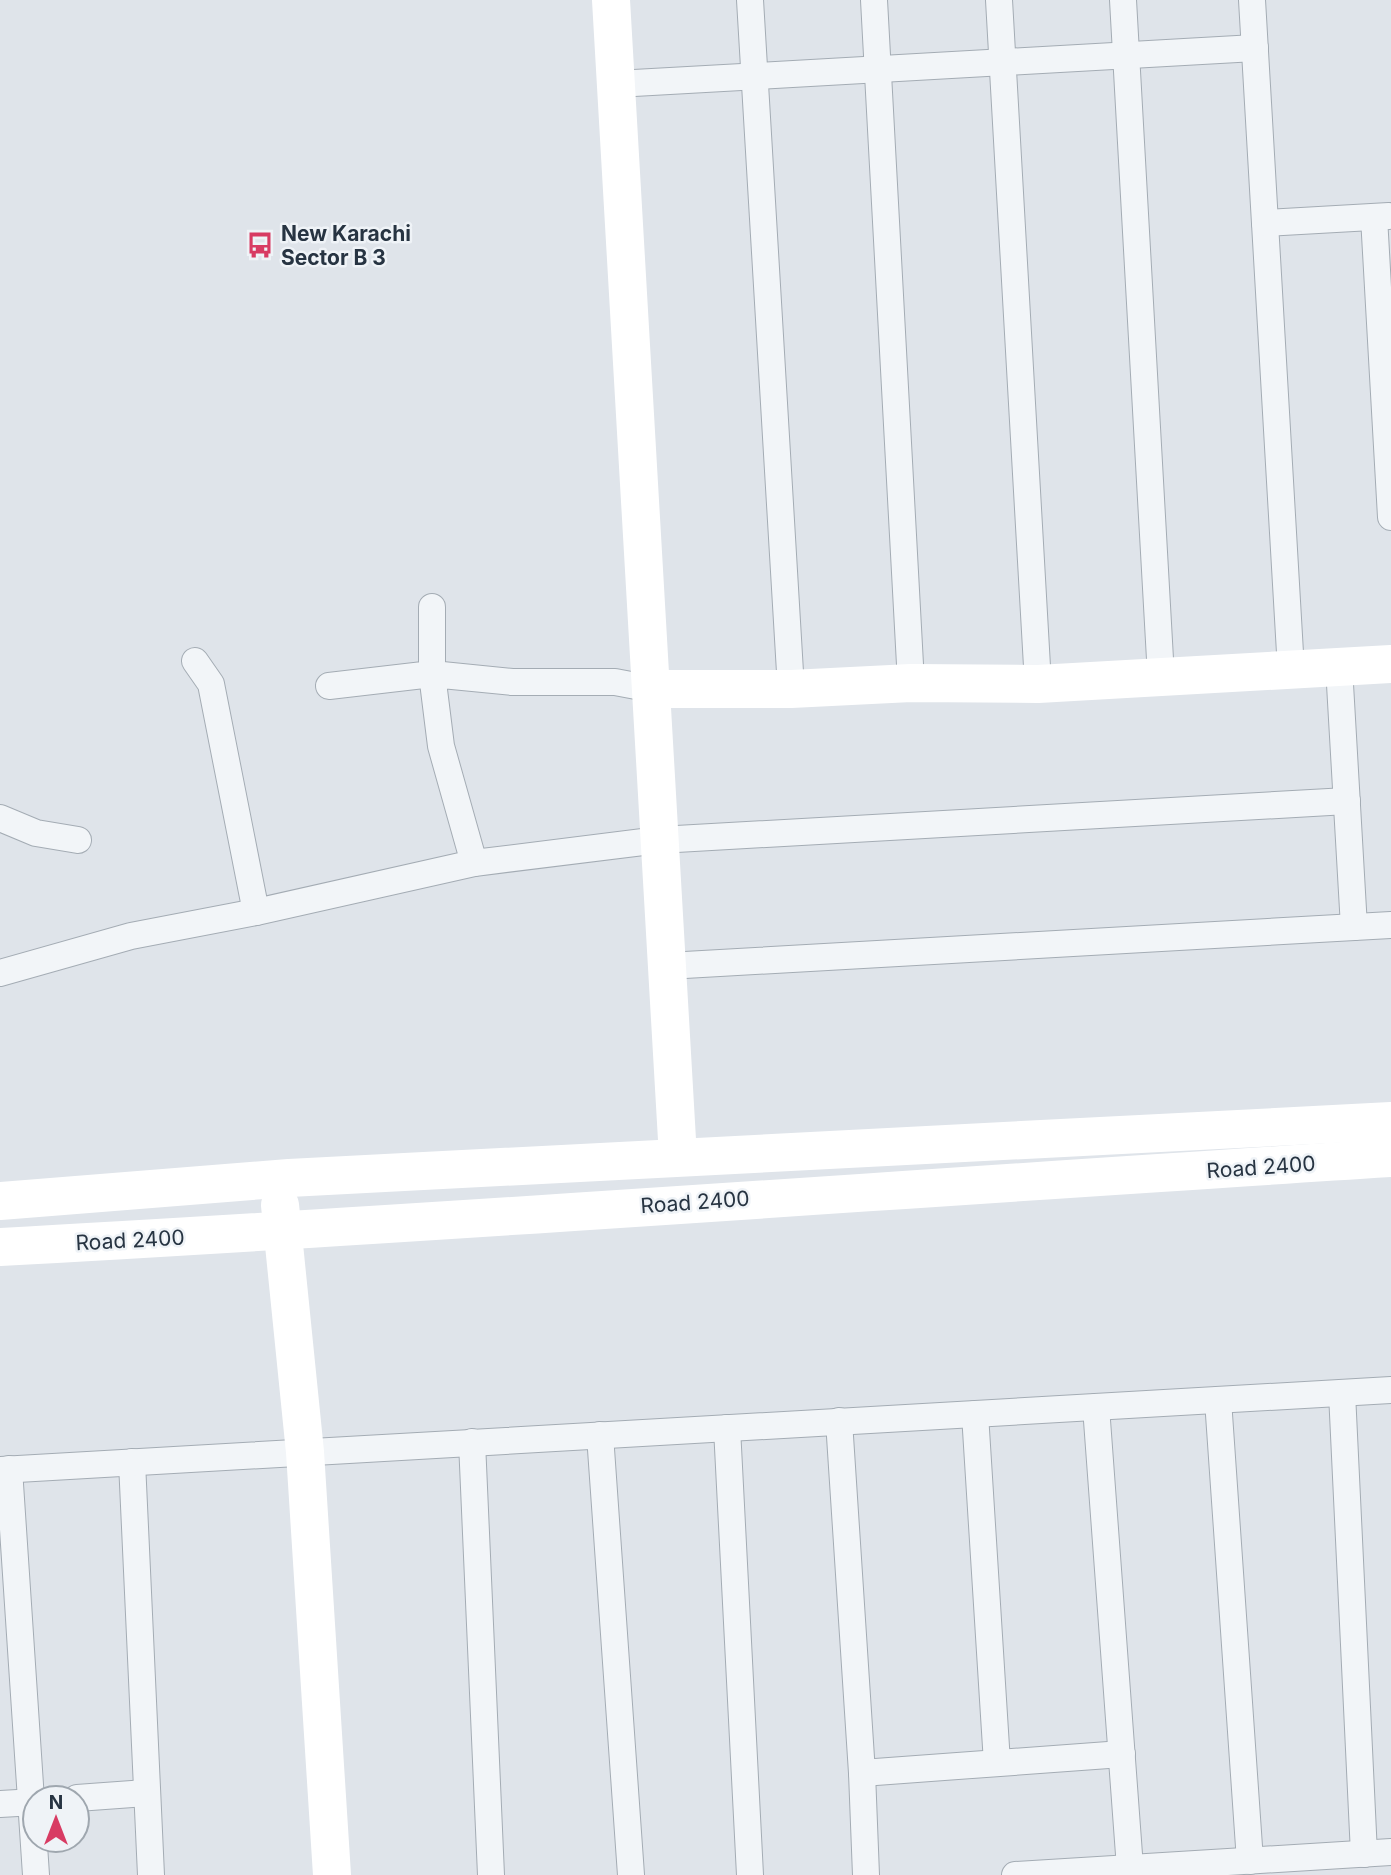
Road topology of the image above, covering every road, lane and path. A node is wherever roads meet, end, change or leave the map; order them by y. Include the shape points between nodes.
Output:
1 (611, 0) edge
2 (750, 0) edge
3 (874, 0) edge
4 (999, 0) edge
5 (1122, 0) edge
6 (1252, 0) edge
7 (1255, 48) junction
8 (1125, 55) junction
9 (1002, 62) junction
10 (878, 70) junction
11 (755, 77) junction
12 (616, 84) junction
13 (1382, 217) edge
14 (1265, 223) junction
15 (1391, 517) edge
16 (432, 607) dead end
17 (195, 661) dead end
18 (1391, 664) edge
19 (1339, 667) junction
20 (1291, 670) junction
21 (432, 674) junction
22 (1161, 677) junction
23 (911, 683) junction
24 (1038, 684) junction
25 (329, 687) dead end
26 (652, 689) junction
27 (791, 689) junction
28 (1347, 801) junction
29 (0, 818) edge
30 (78, 840) dead end
31 (659, 840) junction
32 (474, 863) junction
33 (256, 912) junction
34 (1391, 925) edge
35 (1354, 927) junction
36 (667, 966) junction
37 (0, 973) edge
38 (1391, 1121) edge
39 (678, 1157) junction
40 (1391, 1158) edge
41 (278, 1179) junction
42 (0, 1201) edge
43 (283, 1232) junction
44 (0, 1247) edge
45 (1391, 1390) edge
46 (1342, 1393) junction
47 (1218, 1400) junction
48 (1096, 1407) junction
49 (975, 1414) junction
50 (839, 1422) junction
51 (727, 1428) junction
52 (600, 1435) junction
53 (472, 1442) junction
54 (305, 1452) junction
55 (132, 1462) junction
56 (5, 1469) edge
57 (1122, 1754) junction
58 (997, 1763) junction
59 (862, 1773) junction
60 (31, 1784) edge
61 (146, 1793) junction
62 (91, 1797) edge
63 (21, 1803) edge
64 (0, 1804) edge
65 (1391, 1852) edge
66 (35, 1854) edge
67 (1364, 1854) junction
68 (1250, 1861) junction
69 (1130, 1868) junction
70 (36, 1875) edge
71 (151, 1875) edge
72 (332, 1875) edge
73 (491, 1875) edge
74 (631, 1875) edge
75 (750, 1875) edge
76 (866, 1875) edge
77 (1015, 1875) edge

1 - 12 main road
2 - 11 street
3 - 10 street
4 - 9 street
5 - 8 street
6 - 7 street
7 - 8 street
7 - 14 street
8 - 9 street
8 - 22 street
9 - 10 street
9 - 24 street
10 - 11 street
10 - 23 street
11 - 12 street
11 - 27 street
12 - 26 main road
13 - 14 street
13 - 15 street
14 - 20 street
16 - 21 street
17 - 33 street via 211,684
18 - 19 main road
19 - 20 main road
19 - 28 street
20 - 22 main road
21 - 25 street
21 - 26 street via 512,682 615,682
21 - 32 street via 441,746
22 - 24 main road
23 - 24 main road
23 - 27 main road
26 - 27 main road
26 - 31 main road
28 - 31 street
28 - 35 street
29 - 30 street via 36,833
31 - 32 street
31 - 36 main road
32 - 33 street
33 - 37 street via 131,936
34 - 35 street
35 - 36 street
36 - 39 main road
38 - 39 main road, Road 2400
39 - 41 main road, Road 2400
40 - 43 main road, Road 2400
41 - 42 main road, Road 2400
41 - 43 main road
43 - 44 main road, Road 2400
43 - 54 main road
45 - 46 street
46 - 47 street
46 - 67 street
47 - 48 street
47 - 68 street
48 - 49 street
48 - 57 street
49 - 50 street
49 - 58 street
50 - 51 street
50 - 59 street
51 - 52 street
51 - 75 street
52 - 53 street
52 - 74 street
53 - 54 street
53 - 73 street
54 - 55 street
54 - 72 main road
55 - 56 street
55 - 61 street
56 - 60 street
57 - 58 street
57 - 69 street
58 - 59 street
59 - 76 street
61 - 62 street
61 - 71 street
63 - 64 street
65 - 67 street
66 - 70 street
67 - 68 street
68 - 69 street
69 - 77 street

